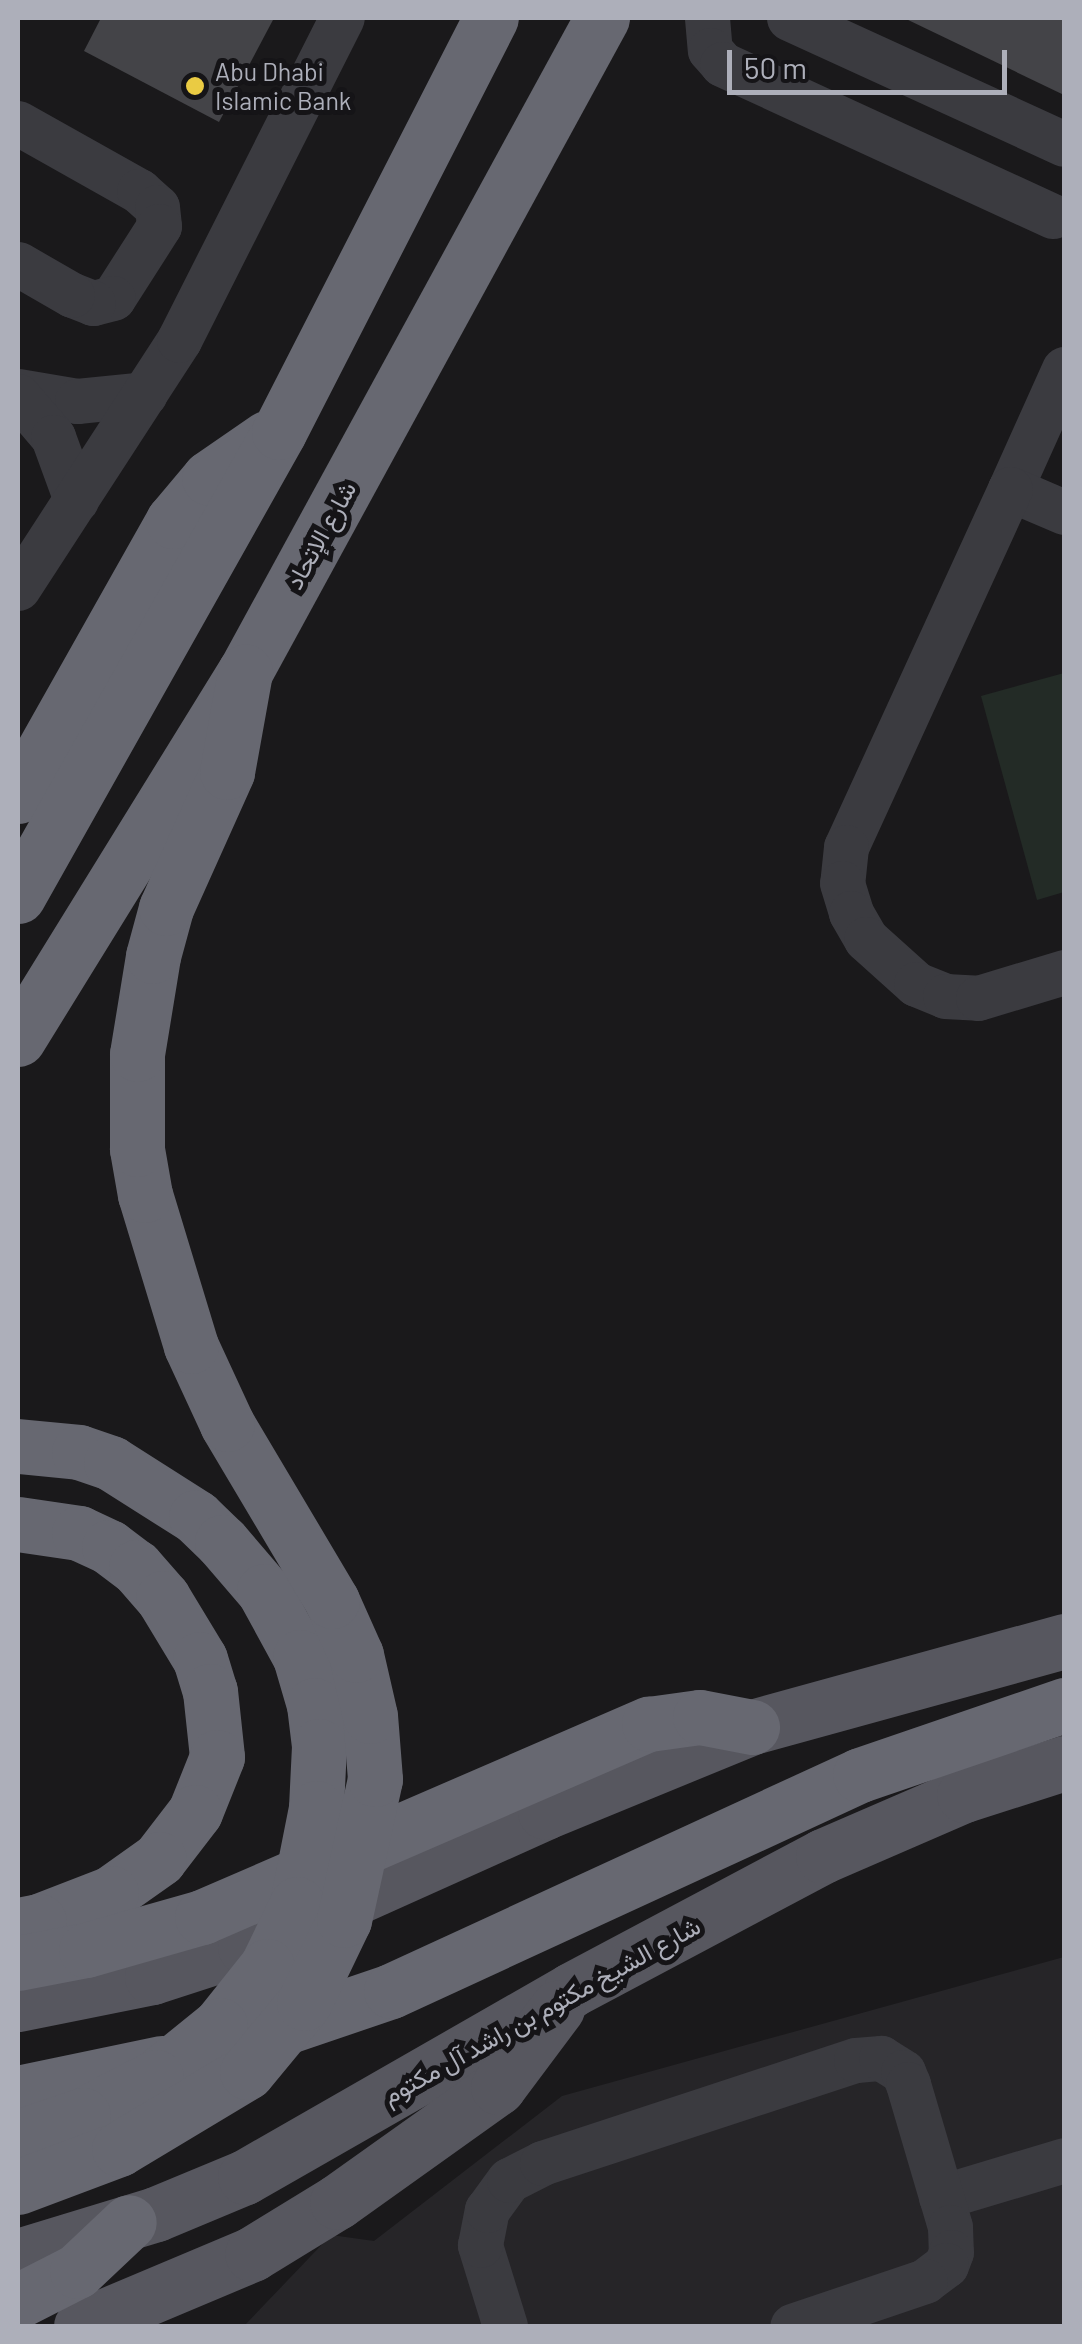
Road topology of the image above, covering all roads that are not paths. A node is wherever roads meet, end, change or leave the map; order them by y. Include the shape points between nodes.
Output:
1 (342, 18) edge
2 (490, 18) edge
3 (602, 18) edge
4 (707, 18) edge
5 (789, 18) edge
6 (18, 123) edge
7 (1064, 144) edge
8 (1053, 216) dead end
9 (18, 264) edge
10 (1064, 369) edge
11 (18, 394) edge
12 (145, 394) junction
13 (279, 432) junction
14 (1010, 489) junction
15 (76, 500) junction
16 (1064, 512) edge
17 (18, 588) edge
18 (245, 672) junction
19 (18, 796) edge
20 (18, 896) edge
21 (1064, 972) edge
22 (18, 1040) edge
23 (18, 1446) edge
24 (18, 1524) edge
25 (1064, 1641) edge
26 (1064, 1705) edge
27 (752, 1727) junction
28 (1064, 1763) edge
29 (18, 1925) edge
30 (18, 1962) edge
31 (572, 1990) junction
32 (18, 2004) edge
33 (18, 2093) edge
34 (18, 2137) edge
35 (1064, 2160) edge
36 (18, 2186) edge
37 (941, 2197) junction
38 (129, 2222) junction
39 (18, 2256) edge
40 (18, 2301) edge
41 (81, 2326) edge
42 (505, 2326) edge
43 (792, 2326) edge

1 - 12 street
2 - 13 highway
3 - 18 highway, شارع الإتحاد
4 - 8 street via 710,50 722,64
5 - 7 street
6 - 9 street via 138,191 157,207 159,226 113,298 93,303
10 - 14 street
11 - 12 street via 77,401
11 - 15 street via 53,437
12 - 15 street
13 - 19 highway via 209,478 173,521
13 - 20 highway
14 - 16 street
14 - 21 street via 846,847 842,883 866,939 916,984 945,996 978,998
15 - 17 street
18 - 22 highway, شارع الإتحاد
18 - 36 highway, bridge via 227,772 166,908 153,956 138,1054 138,1149 190,1346 356,1656 375,1779 344,1920 304,2003 246,2072 119,2149
23 - 34 highway, bridge via 112,1463 196,1517 222,1542 264,1591 300,1657 319,1746 316,1808 298,1904 267,1966 220,2025 156,2077 83,2115
24 - 29 highway via 79,1533 136,1566 164,1598 205,1675 216,1723 216,1757 195,1812 159,1859 111,1893
25 - 27 main road
26 - 33 highway via 860,1775 391,1991 189,2057
27 - 30 highway via 700,1717 649,1724 202,1917 101,1947
27 - 32 main road via 246,1947 152,1977
28 - 31 main road, شارع الشيخ مكتوم بن راشد آل مكتوم via 964,1796 823,1856
31 - 38 main road, شارع الشيخ مكتوم بن راشد آل مكتوم via 245,2177
31 - 41 main road via 498,2087 406,2154 252,2254
35 - 37 street
37 - 42 street via 903,2072 881,2058 856,2060 542,2163 509,2180 487,2210 480,2245
37 - 43 street via 952,2240 936,2274
38 - 39 main road, شارع الشيخ مكتوم بن راشد آل مكتوم
38 - 40 highway via 77,2272

